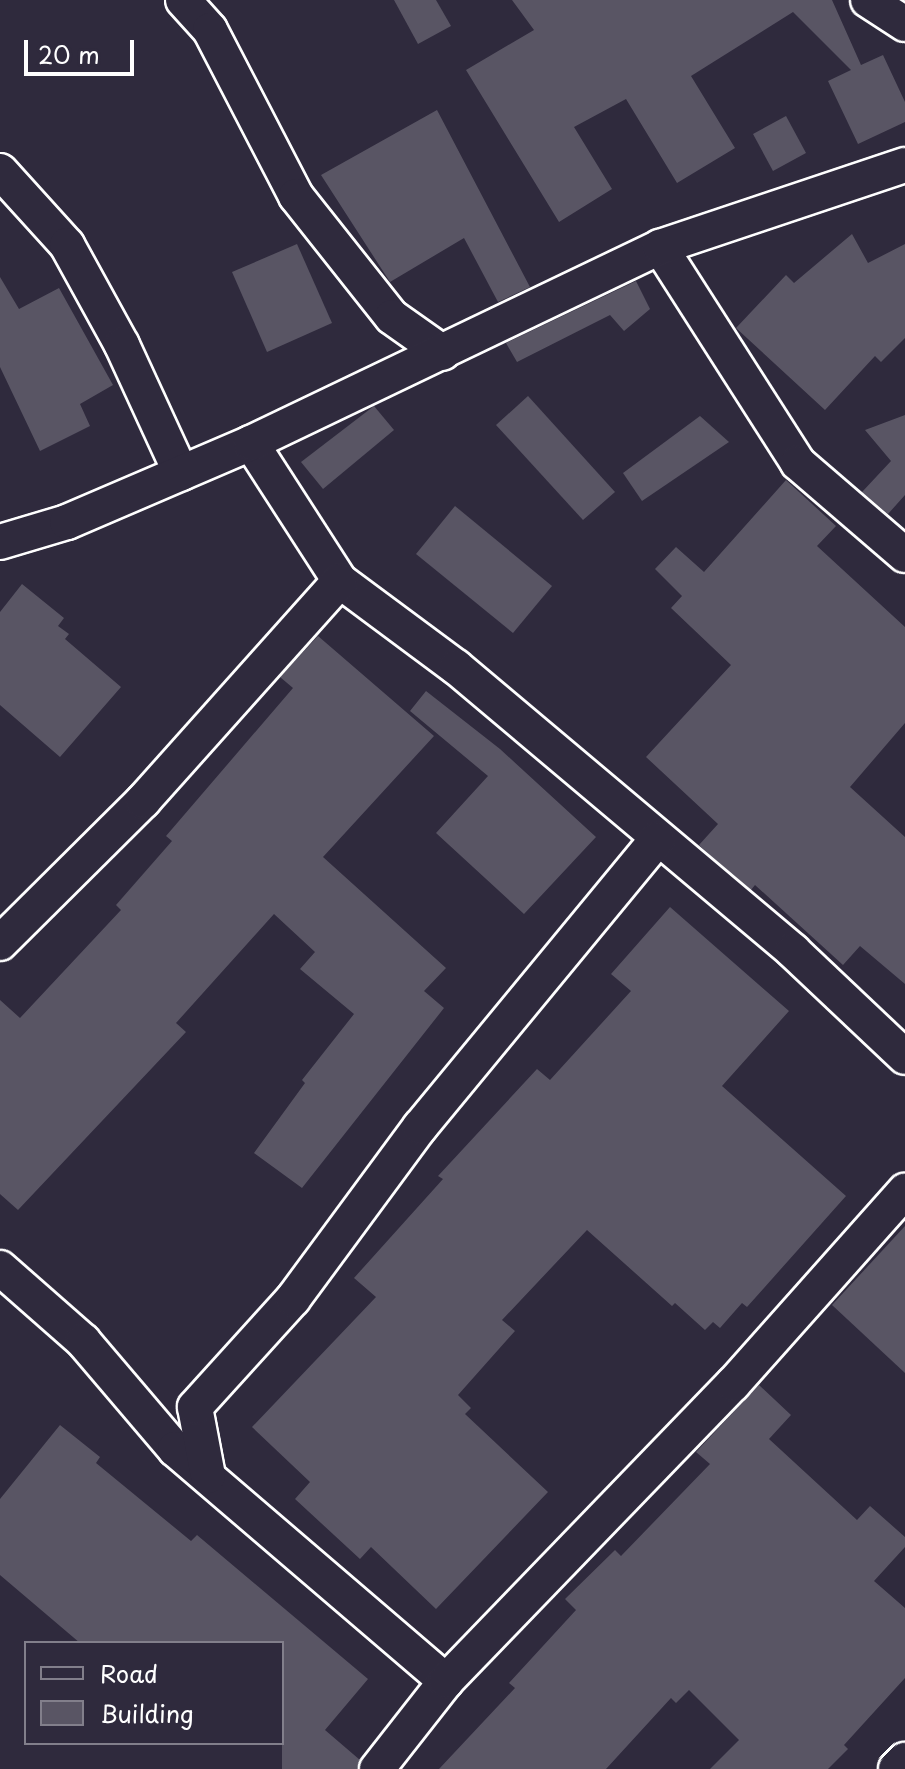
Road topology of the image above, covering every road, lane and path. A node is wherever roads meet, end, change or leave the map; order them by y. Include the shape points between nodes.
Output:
1 (183, 0) edge
2 (868, 0) edge
3 (905, 24) edge
4 (905, 165) edge
5 (0, 171) edge
6 (660, 247) junction
7 (443, 353) junction
8 (251, 443) junction
9 (181, 473) junction
10 (0, 542) edge
11 (905, 555) edge
12 (340, 581) junction
13 (657, 839) junction
14 (0, 943) edge
15 (905, 1057) edge
16 (905, 1191) edge
17 (0, 1268) edge
18 (208, 1476) junction
19 (446, 1681) junction
20 (905, 1760) edge
21 (377, 1769) edge
22 (896, 1769) edge

1 - 7 street via 210,30 296,196 392,317
2 - 3 street
4 - 6 street
5 - 9 street via 67,245 122,345
6 - 7 street
6 - 11 street via 798,463
7 - 8 street
8 - 9 street
8 - 12 street
9 - 10 street via 67,522
12 - 13 street via 456,667
12 - 14 street via 143,801
13 - 15 street via 793,951
13 - 18 street via 420,1127 293,1299 195,1407
16 - 19 street via 733,1384
17 - 18 street via 83,1341 175,1449
18 - 19 street
19 - 21 street
20 - 22 street

